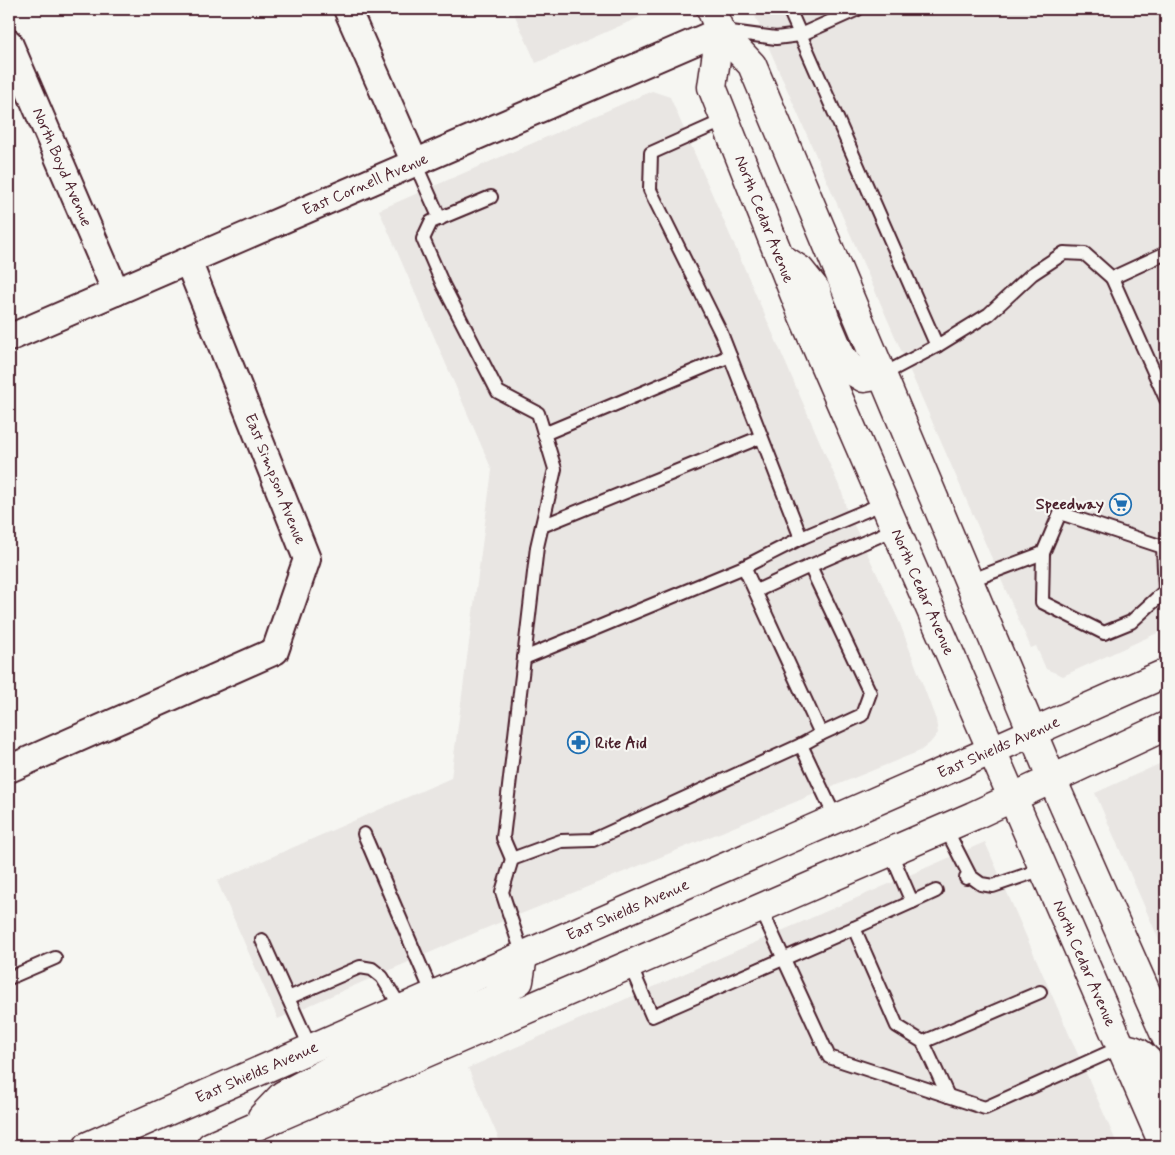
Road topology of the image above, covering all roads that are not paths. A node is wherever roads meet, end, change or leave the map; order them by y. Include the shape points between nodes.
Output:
1 (346, 9) edge
2 (789, 9) edge
3 (858, 9) edge
4 (715, 20) edge
5 (800, 35) junction
6 (9, 43) edge
7 (725, 120) junction
8 (415, 163) junction
9 (491, 197) dead end
10 (440, 218) junction
11 (1166, 253) edge
12 (779, 257) junction
13 (188, 261) junction
14 (1112, 278) junction
15 (116, 292) junction
16 (9, 338) edge
17 (937, 346) junction
18 (730, 356) junction
19 (882, 375) junction
20 (1166, 399) edge
21 (544, 434) junction
22 (762, 437) junction
23 (884, 503) junction
24 (542, 526) junction
25 (895, 529) junction
26 (801, 538) junction
27 (1043, 553) junction
28 (744, 566) junction
29 (810, 566) junction
30 (969, 582) junction
31 (756, 591) junction
32 (1166, 591) edge
33 (524, 658) junction
34 (1166, 672) edge
35 (1166, 726) edge
36 (1033, 732) junction
37 (821, 734) junction
38 (802, 745) junction
39 (991, 751) junction
40 (9, 769) edge
41 (1052, 779) junction
42 (1012, 798) junction
43 (836, 819) junction
44 (945, 827) junction
45 (364, 834) dead end
46 (890, 851) junction
47 (512, 859) junction
48 (1043, 869) junction
49 (936, 891) dead end
50 (912, 902) junction
51 (760, 908) junction
52 (854, 928) junction
53 (262, 940) dead end
54 (524, 956) junction
55 (55, 958) dead end
56 (784, 959) junction
57 (630, 965) junction
58 (9, 978) edge
59 (1040, 992) dead end
60 (434, 995) junction
61 (288, 998) junction
62 (402, 1009) junction
63 (1165, 1031) edge
64 (923, 1042) junction
65 (1121, 1047) junction
66 (311, 1049) junction
67 (948, 1096) junction
68 (1166, 1096) edge
69 (251, 1129) junction
70 (88, 1146) edge
71 (211, 1146) edge
72 (1164, 1146) edge

1 - 8 street
2 - 5 lane
3 - 5 lane
4 - 5 lane via 776,38
4 - 7 main road, North Cedar Avenue via 712,87
4 - 8 street, East Cornell Avenue
4 - 19 main road via 752,65
5 - 17 lane
6 - 15 street, North Boyd Avenue
7 - 12 main road, North Cedar Avenue
7 - 18 lane via 652,153 650,190
8 - 10 lane
8 - 13 street, East Cornell Avenue
9 - 10 lane
10 - 21 lane via 431,222 423,239 442,285 498,392 538,413
11 - 14 lane
12 - 19 main road via 800,270 816,290 841,356 854,372 864,378
12 - 23 main road, North Cedar Avenue
13 - 15 street, East Cornell Avenue
13 - 40 street, East Simpson Avenue via 307,559 275,651
14 - 17 lane via 1085,254 1064,253 1032,274 989,314
14 - 20 lane
15 - 16 street, East Cornell Avenue
17 - 19 lane
18 - 21 lane
18 - 22 lane
19 - 30 main road
21 - 24 lane via 555,470
22 - 24 lane
22 - 26 lane
23 - 25 main road, North Cedar Avenue
23 - 26 lane
24 - 33 lane
25 - 29 lane
25 - 39 main road, North Cedar Avenue
26 - 28 lane
27 - 30 lane
27 - 32 lane via 1042,602 1104,633 1131,622
27 - 32 lane via 1060,513 1162,547
28 - 31 lane
28 - 33 lane
29 - 31 lane
29 - 37 lane via 870,692 862,715
30 - 36 main road
31 - 37 lane
33 - 47 lane via 503,838
34 - 36 main road, East Shields Avenue
35 - 41 main road
36 - 39 main road, East Shields Avenue
36 - 41 main road
37 - 38 lane
38 - 43 lane
38 - 47 lane via 594,840 561,841
39 - 42 main road, North Cedar Avenue
39 - 43 main road, East Shields Avenue
41 - 42 main road
41 - 63 main road
42 - 44 main road
42 - 48 main road, North Cedar Avenue
43 - 54 main road, East Shields Avenue
44 - 46 main road
44 - 48 lane via 968,877 980,884 993,886
45 - 60 lane
46 - 50 lane
46 - 51 main road
47 - 54 lane via 502,892
48 - 65 main road, North Cedar Avenue
49 - 50 lane
50 - 52 lane
51 - 56 lane
51 - 57 main road
52 - 56 lane
52 - 64 lane via 897,1026
53 - 61 lane
54 - 60 main road, East Shields Avenue
54 - 69 main road via 520,982 490,1000 401,1036 282,1095
55 - 58 lane
56 - 57 lane via 652,1016
56 - 67 lane via 829,1057
57 - 69 main road
59 - 64 lane
60 - 62 main road, East Shields Avenue
61 - 62 lane via 360,967 372,969 382,976
61 - 66 lane
62 - 66 main road, East Shields Avenue
64 - 67 lane
65 - 67 lane via 985,1108
65 - 68 main road via 1135,1050 1147,1060
65 - 72 main road, North Cedar Avenue
66 - 70 main road, East Shields Avenue
69 - 71 main road

